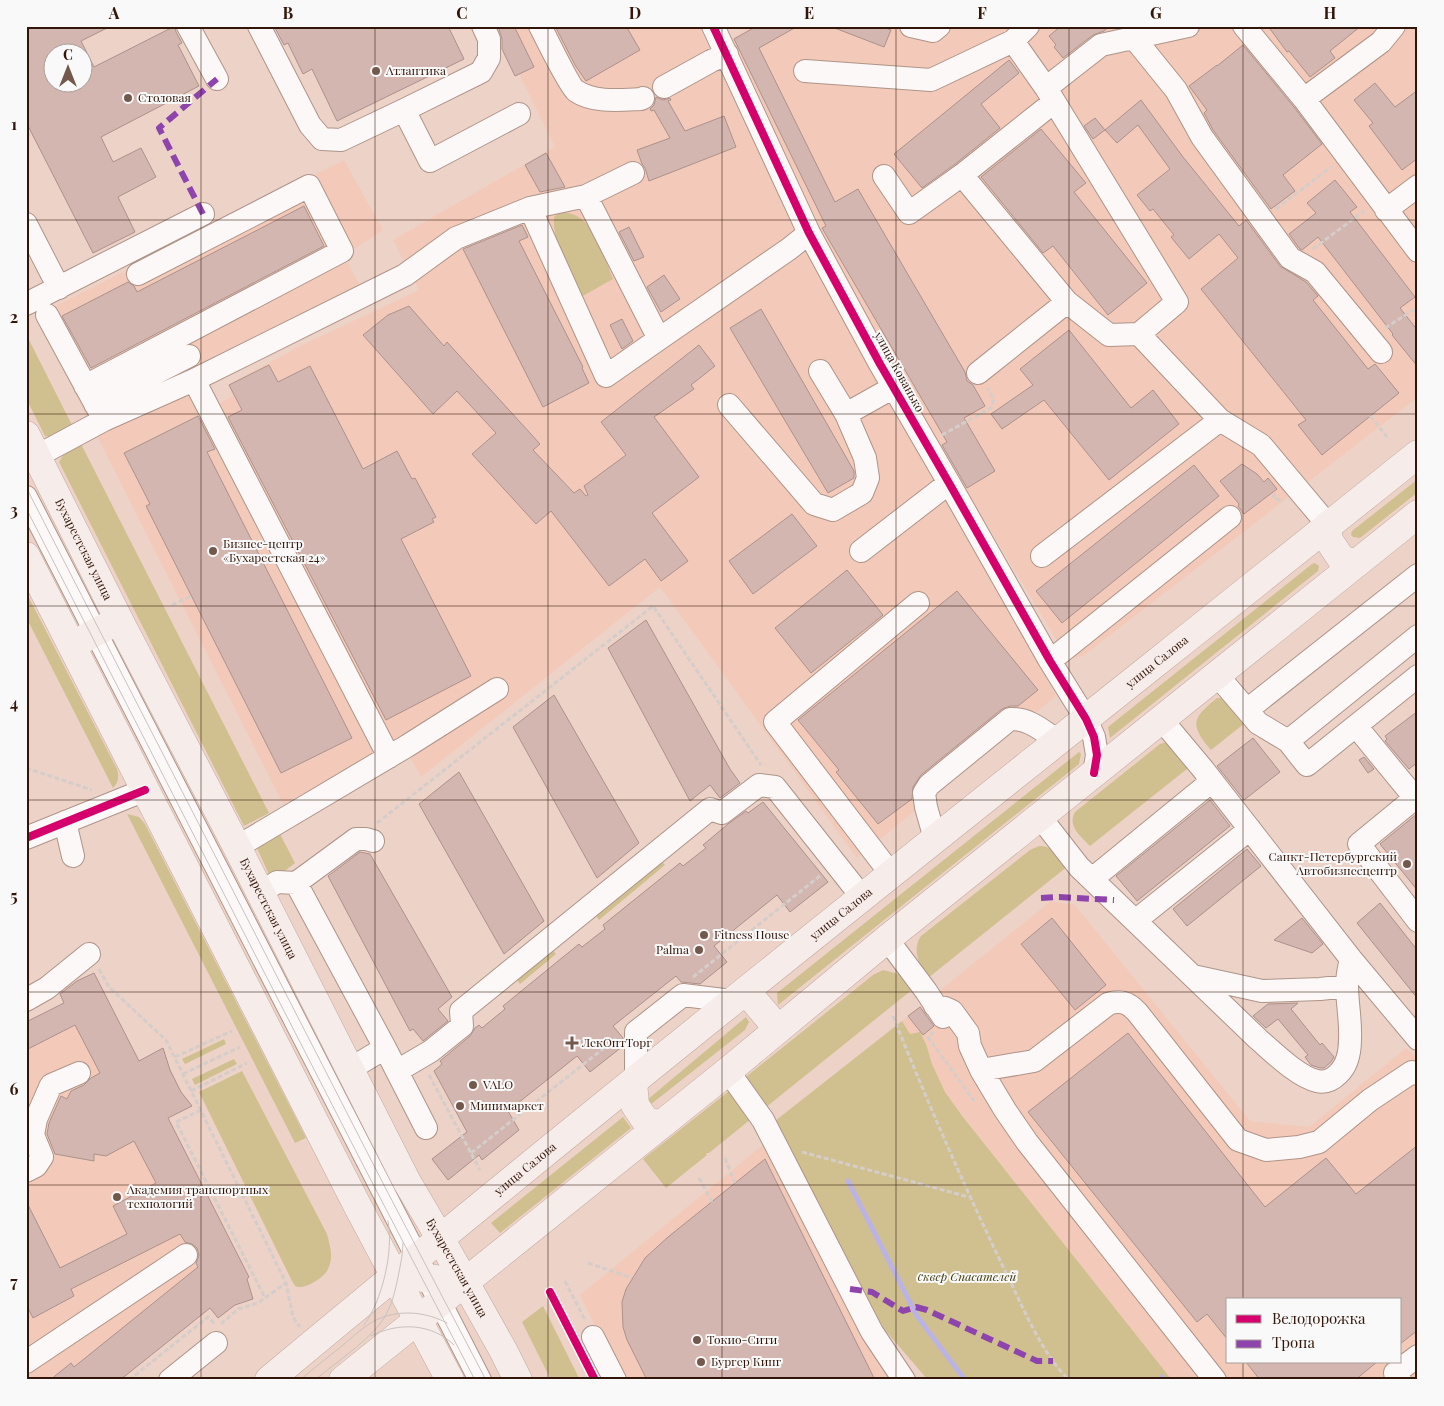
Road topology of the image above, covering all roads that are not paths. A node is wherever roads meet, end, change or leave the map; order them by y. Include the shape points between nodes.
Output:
1 (188, 26) edge
2 (259, 26) edge
3 (482, 26) edge
4 (540, 26) edge
5 (713, 26) edge
6 (911, 26) edge
7 (938, 26) edge
8 (1188, 26) edge
9 (1244, 26) edge
10 (1394, 26) edge
11 (1021, 34) edge
12 (1134, 38) junction
13 (727, 54) junction
14 (806, 71) dead end
15 (217, 79) dead end
16 (664, 87) dead end
17 (1050, 95) junction
18 (644, 98) dead end
19 (1304, 99) junction
20 (404, 110) junction
21 (519, 114) dead end
22 (633, 173) dead end
23 (962, 175) junction
24 (884, 176) dead end
25 (1418, 186) edge
26 (586, 196) junction
27 (1383, 205) junction
28 (530, 208) junction
29 (203, 214) dead end
30 (26, 224) edge
31 (809, 233) junction
32 (1418, 252) edge
33 (138, 274) dead end
34 (59, 288) junction
35 (1067, 302) junction
36 (26, 304) edge
37 (48, 315) dead end
38 (1139, 334) junction
39 (659, 339) junction
40 (1376, 345) road end
41 (189, 356) dead end
42 (820, 371) dead end
43 (978, 373) road end
44 (194, 380) junction
45 (894, 387) junction
46 (95, 403) junction
47 (729, 405) dead end
48 (846, 414) junction
49 (1220, 420) junction
50 (32, 446) edge
51 (1418, 454) edge
52 (948, 483) junction
53 (26, 497) edge
54 (1418, 514) edge
55 (1230, 517) dead end
56 (1328, 525) junction
57 (862, 551) dead end
58 (26, 556) edge
59 (1042, 556) dead end
60 (1356, 563) junction
61 (1418, 574) edge
62 (918, 604) dead end
63 (119, 620) junction
64 (1418, 636) edge
65 (84, 639) junction
66 (1050, 661) junction
67 (1217, 675) junction
68 (1418, 676) edge
69 (497, 689) dead end
70 (1247, 710) junction
71 (1086, 718) junction
72 (1162, 719) junction
73 (1356, 726) junction
74 (1058, 741) junction
75 (1288, 741) junction
76 (388, 757) junction
77 (1094, 773) junction
78 (1212, 781) junction
79 (145, 790) junction
80 (1040, 817) junction
81 (65, 822) junction
82 (1250, 829) junction
83 (26, 838) edge
84 (935, 839) junction
85 (364, 840) road end
86 (237, 848) junction
87 (73, 856) dead end
88 (892, 874) junction
89 (1092, 879) junction
90 (296, 883) junction
91 (260, 893) junction
92 (862, 897) junction
93 (1135, 921) junction
94 (1418, 921) edge
95 (887, 939) junction
96 (89, 954) dead end
97 (1351, 958) junction
98 (1192, 976) junction
99 (1347, 986) junction
100 (739, 996) junction
101 (26, 1000) edge
102 (778, 1029) junction
103 (1418, 1039) edge
104 (385, 1048) junction
105 (350, 1069) junction
106 (981, 1070) junction
107 (397, 1071) junction
108 (728, 1071) junction
109 (79, 1073) dead end
110 (1418, 1074) edge
111 (634, 1081) junction
112 (660, 1125) junction
113 (426, 1128) dead end
114 (29, 1136) edge
115 (26, 1171) edge
116 (440, 1238) junction
117 (186, 1255) dead end
118 (395, 1275) junction
119 (428, 1279) junction
120 (464, 1282) junction
121 (418, 1319) junction
122 (593, 1337) road end
123 (216, 1343) dead end
124 (1418, 1356) edge
125 (26, 1362) edge
126 (26, 1375) edge
127 (28, 1380) edge
128 (170, 1380) edge
129 (269, 1380) edge
130 (343, 1380) edge
131 (450, 1380) edge
132 (480, 1380) edge
133 (518, 1380) edge
134 (615, 1380) edge
135 (904, 1380) edge
136 (1216, 1380) edge
137 (1400, 1380) edge

1 - 15 street
2 - 20 street via 310,125 322,139 341,140
3 - 20 street via 488,38 489,58 480,72
4 - 18 street via 574,90 612,100
5 - 13 street, улица Кованько
6 - 7 street via 933,31
8 - 12 street
9 - 19 street
10 - 19 street via 1381,42
11 - 14 street via 931,80
11 - 17 street
12 - 17 street via 1101,45
12 - 40 street via 1176,90 1202,138 1290,258 1315,272
13 - 16 street
13 - 31 street, улица Кованько
17 - 23 street
17 - 38 street via 1177,302
19 - 27 street
20 - 21 street via 430,160
22 - 26 street
23 - 24 street via 909,213
23 - 35 street
25 - 27 street
26 - 28 street
26 - 39 street
27 - 32 street
28 - 39 street via 606,376
28 - 44 street via 456,238 405,275 286,345
29 - 34 street
30 - 34 street
31 - 39 street
31 - 45 street, улица Кованько
33 - 46 street via 309,186 342,251
34 - 36 street
35 - 38 street via 1109,335
35 - 43 street
37 - 46 street
38 - 49 street
41 - 46 street
42 - 48 street
44 - 46 street
44 - 76 street
45 - 48 street
45 - 52 street, улица Кованько
46 - 50 street
47 - 48 street via 814,504 833,510 862,493 868,478 865,458
49 - 56 street via 1261,445
49 - 59 street
50 - 63 main road, Бухарестская улица
51 - 56 main road, улица Салова
52 - 57 street
52 - 66 street, улица Кованько
53 - 65 street
54 - 60 main road, улица Салова
55 - 66 street
56 - 60 main road via 1328,540 1342,560
56 - 71 main road, улица Салова
58 - 65 main road
60 - 67 main road, улица Салова
61 - 70 street
62 - 88 street via 775,722
63 - 65 main road
63 - 86 main road, Бухарестская улица
64 - 75 street
65 - 79 main road
65 - 119 street
66 - 71 street, улица Кованько
67 - 70 street
67 - 72 main road, улица Салова
68 - 73 street
69 - 76 street
70 - 75 street via 1258,723
71 - 74 main road, улица Салова
71 - 77 street, улица Кованько via 1097,755
72 - 77 main road, улица Салова
72 - 78 street
73 - 75 street via 1307,765
73 - 94 street via 1414,798 1359,844
74 - 84 main road, улица Салова
74 - 84 street via 1020,718 1010,719 929,785 924,793
76 - 86 street
77 - 80 main road, улица Салова
78 - 82 street
78 - 89 street
79 - 81 street
79 - 118 main road
80 - 89 street
80 - 95 main road, улица Салова
81 - 83 street
81 - 87 street
82 - 93 street
82 - 97 street
84 - 88 main road, улица Салова
85 - 90 street
86 - 91 main road, Бухарестская улица
88 - 92 main road, улица Салова
89 - 93 street
90 - 91 street via 277,882
90 - 104 street
91 - 105 main road, Бухарестская улица
92 - 100 main road, улица Салова
92 - 107 street via 775,787 759,785 722,814 710,809 583,924 461,1011 462,1026 431,1051
93 - 98 street
95 - 102 main road, улица Салова
95 - 106 street via 960,1042 970,1046
96 - 101 street via 47,988
97 - 99 street
97 - 103 street
98 - 99 street via 1262,991
98 - 99 street via 1286,1064 1317,1081 1335,1077 1344,1069 1349,1056
100 - 102 main road
100 - 111 main road, улица Салова
100 - 111 street via 683,995 636,1032
102 - 108 main road, улица Салова
104 - 105 street
104 - 107 street
105 - 116 main road, Бухарестская улица via 407,1182
106 - 110 street via 1034,1061 1108,1004 1124,1002 1137,1012 1238,1140 1266,1150 1319,1142 1370,1100 1412,1072
106 - 136 street via 1027,1142
107 - 113 street
108 - 112 main road, улица Салова
108 - 135 street via 763,1120 872,1332
109 - 114 street via 50,1085
111 - 112 main road via 635,1105 645,1120
111 - 116 main road, улица Салова
112 - 120 main road, улица Салова
114 - 115 street via 42,1157 36,1166
116 - 119 main road, улица Салова
116 - 120 main road, Бухарестская улица
117 - 125 street
118 - 119 main road, улица Салова
118 - 121 main road
118 - 129 main road, улица Салова
119 - 120 main road, улица Салова
119 - 121 main road, улица Салова
119 - 132 street
120 - 133 main road, Бухарестская улица
121 - 130 main road, улица Салова
121 - 131 main road
122 - 134 street
123 - 128 street
124 - 137 street via 1395,1373
126 - 127 street

